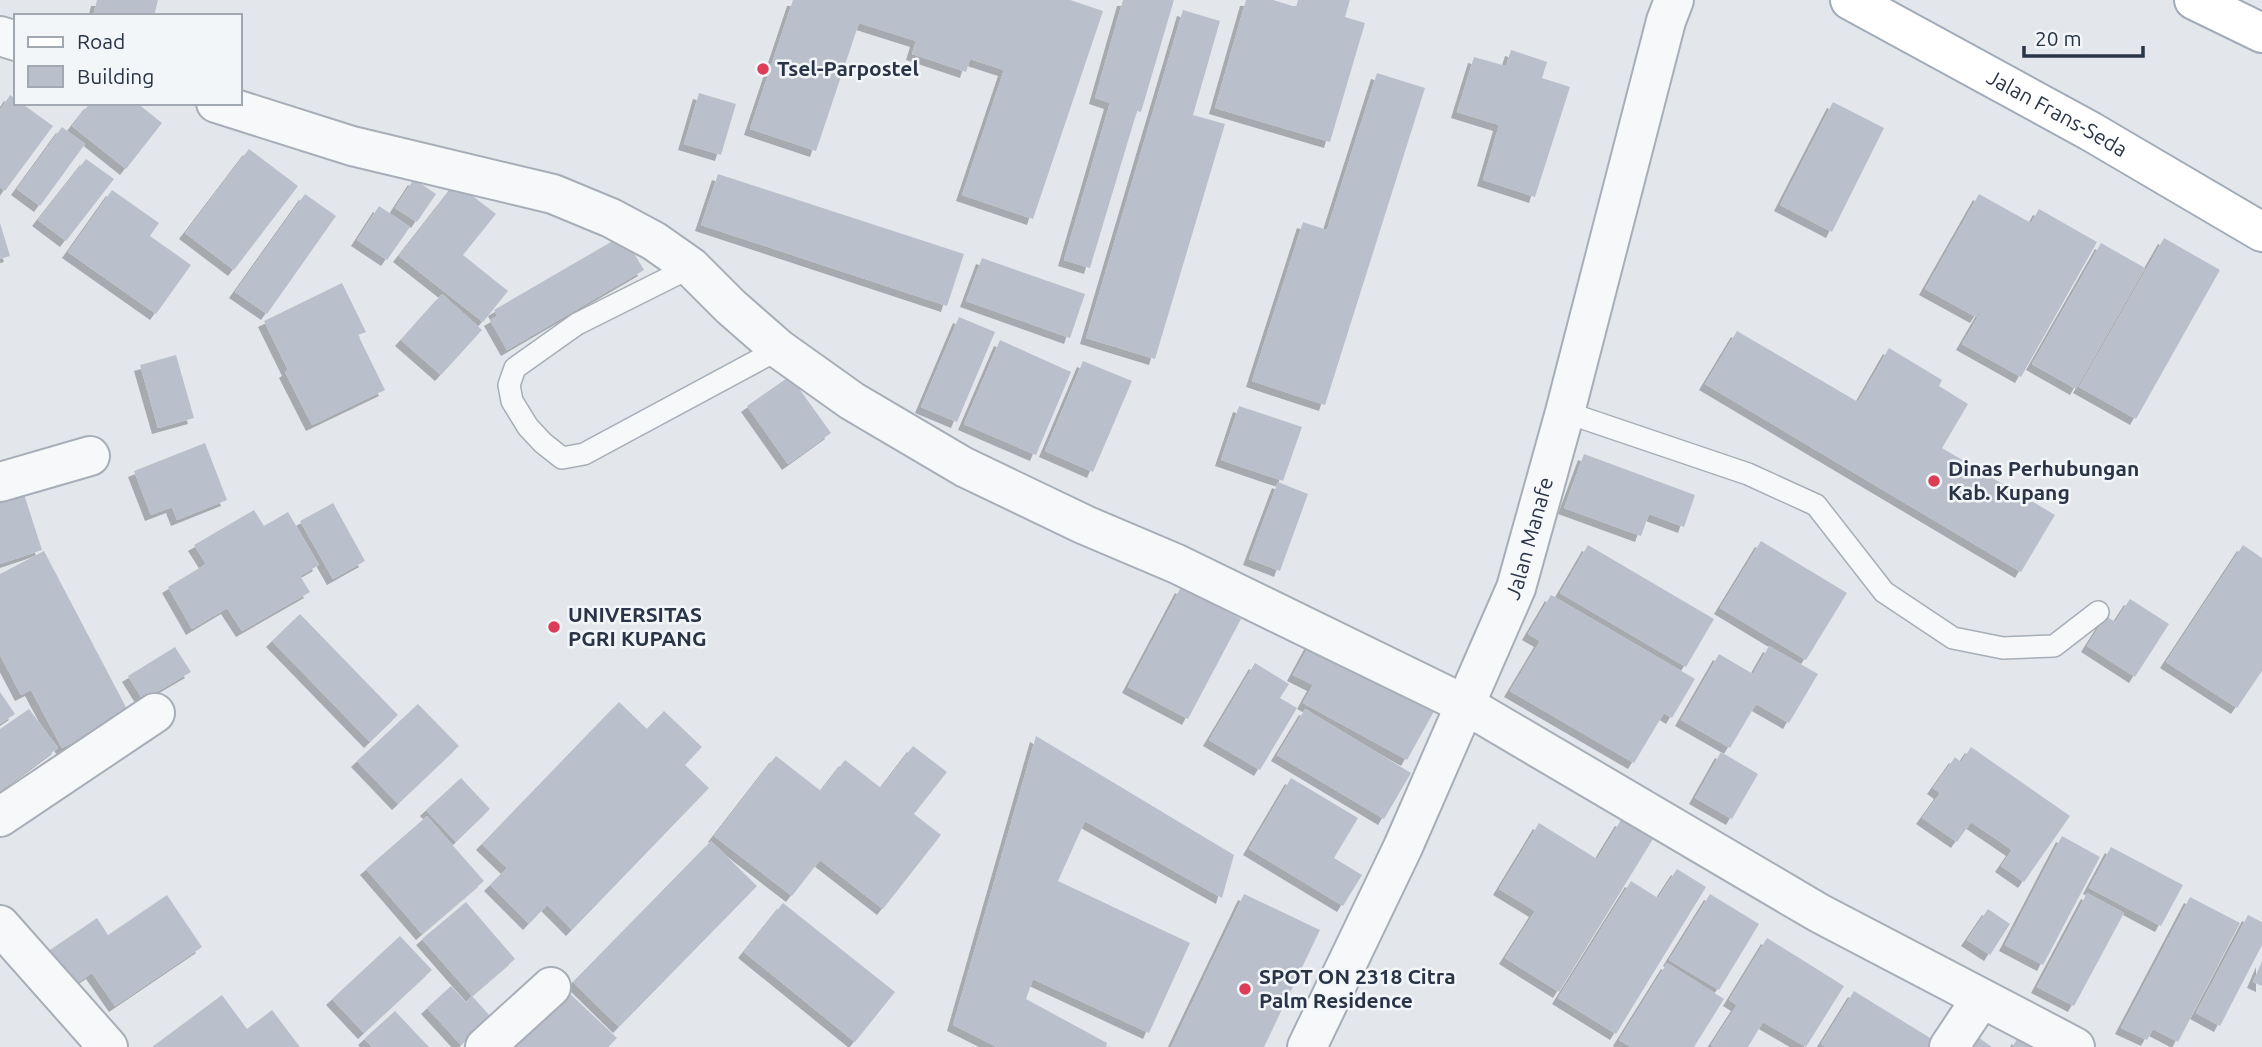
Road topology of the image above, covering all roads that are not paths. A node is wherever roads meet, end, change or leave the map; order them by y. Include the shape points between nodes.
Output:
1 (1674, 0) edge
2 (1850, 0) edge
3 (2194, 0) edge
4 (2262, 33) edge
5 (222, 105) edge
6 (2262, 232) edge
7 (691, 268) junction
8 (779, 349) junction
9 (1565, 412) junction
10 (90, 456) dead end
11 (0, 482) edge
12 (2098, 612) dead end
13 (1464, 704) junction
14 (155, 713) dead end
15 (0, 817) edge
16 (0, 925) edge
17 (551, 987) dead end
18 (1981, 999) junction
19 (108, 1047) edge
20 (485, 1047) edge
21 (1307, 1047) edge
22 (1949, 1047) edge
23 (2075, 1047) edge

1 - 9 street, Jalan Manafe
2 - 6 main road, Jalan Frans-Seda via 2090,131
3 - 4 main road
5 - 7 street via 352,146 553,194 622,223
7 - 8 street
7 - 8 lane via 577,324 515,368 509,386 512,401 542,443 562,458 584,454
8 - 13 street via 852,401 964,467 1177,564
9 - 12 lane via 1748,474 1816,505 1885,592 1953,638 2003,648 2054,646
9 - 13 street, Jalan Manafe via 1516,588
10 - 11 street
13 - 18 street via 1819,913
13 - 21 street, Jalan Manafe via 1404,847
14 - 15 street
16 - 19 street
17 - 20 street
18 - 22 street
18 - 23 street

